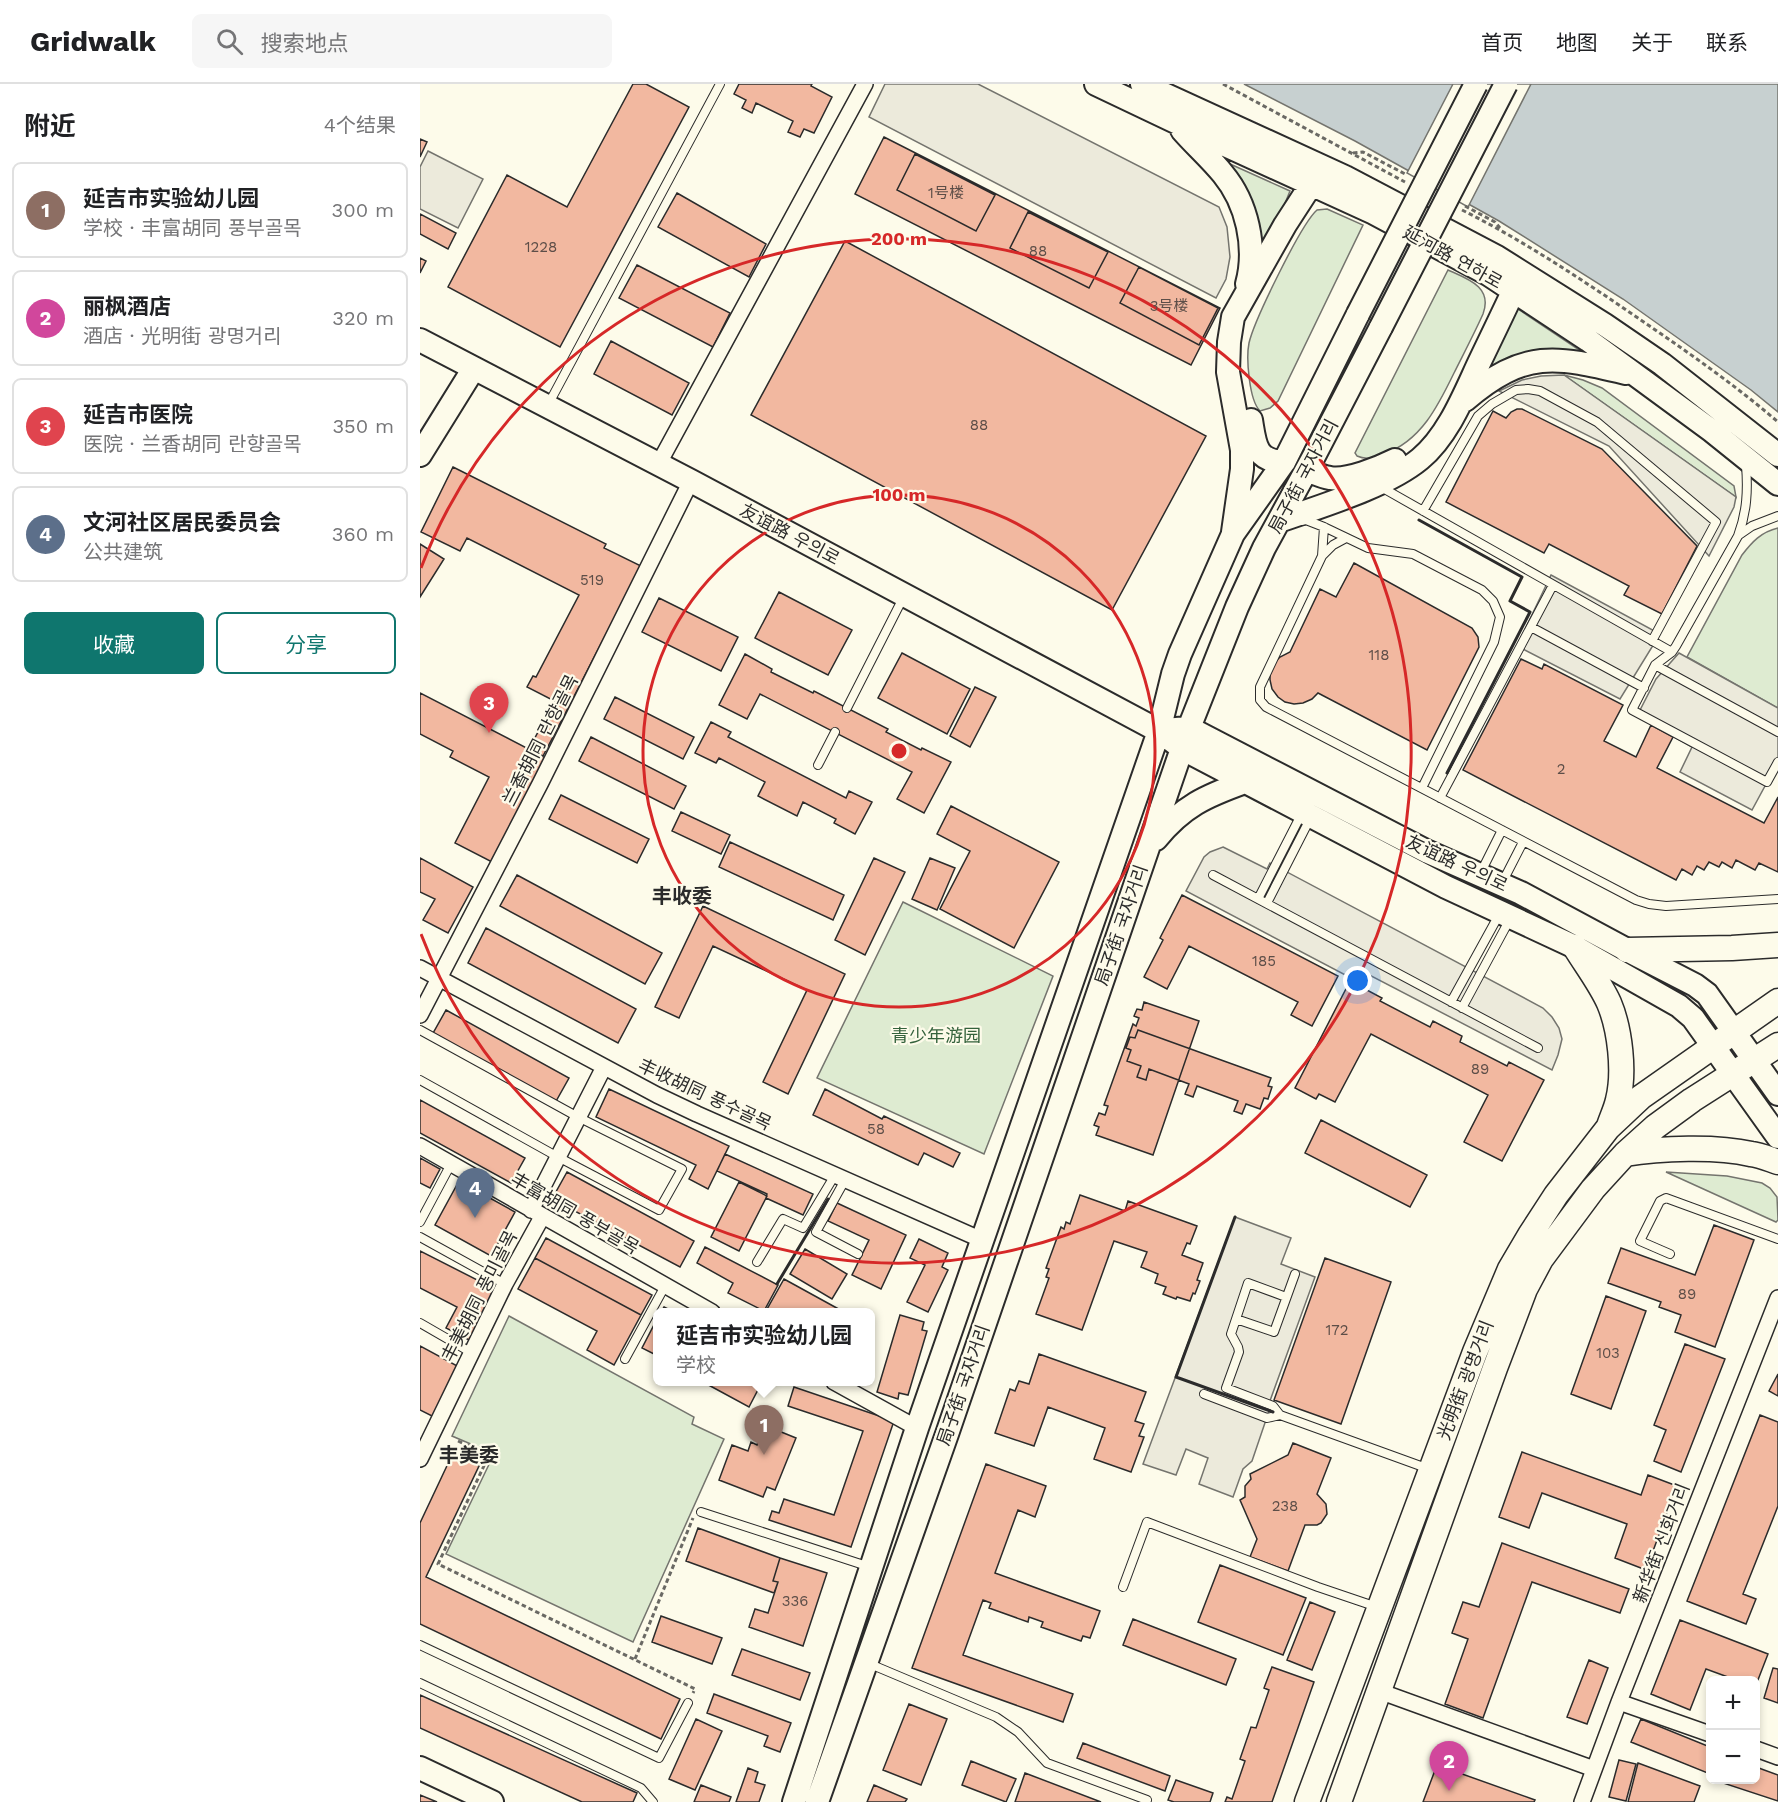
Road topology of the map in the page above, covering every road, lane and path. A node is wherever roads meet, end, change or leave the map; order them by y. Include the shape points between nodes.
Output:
1 (720, 84) edge
2 (865, 84) edge
3 (1096, 84) edge
4 (1142, 84) edge
5 (1223, 84) edge
6 (1476, 84) edge
7 (1506, 84) edge
8 (1173, 120) junction
9 (1322, 177) junction
10 (1407, 182) dead end
11 (1462, 210) dead end
12 (1514, 279) junction
13 (1244, 297) junction
14 (420, 340) edge
15 (474, 368) junction
16 (1636, 376) junction
17 (1457, 406) junction
18 (548, 407) junction
19 (1778, 422) edge
20 (420, 455) edge
21 (1778, 455) edge
22 (1745, 458) junction
23 (1284, 462) junction
24 (658, 465) junction
25 (1307, 470) junction
26 (691, 481) junction
27 (1376, 484) junction
28 (1778, 484) edge
29 (1423, 511) junction
30 (1778, 516) edge
31 (1279, 521) junction
32 (1324, 527) junction
33 (1233, 534) junction
34 (1738, 536) junction
35 (1346, 538) junction
36 (1322, 556) junction
37 (1553, 585) junction
38 (905, 595) junction
39 (1531, 627) junction
40 (1652, 641) junction
41 (1672, 652) junction
42 (1655, 665) junction
43 (1644, 688) junction
44 (847, 708) dead end
45 (1159, 731) junction
46 (835, 732) dead end
47 (1778, 732) edge
48 (1186, 739) junction
49 (1778, 762) edge
50 (818, 765) dead end
51 (1245, 782) junction
52 (1422, 788) junction
53 (1440, 798) junction
54 (1307, 814) junction
55 (1502, 830) junction
56 (1523, 842) junction
57 (1146, 852) junction
58 (1480, 874) junction
59 (1214, 875) dead end
60 (1502, 884) junction
61 (1258, 898) junction
62 (1778, 899) edge
63 (1267, 903) junction
64 (1506, 914) junction
65 (1778, 945) edge
66 (1575, 947) junction
67 (1627, 950) junction
68 (420, 968) edge
69 (439, 978) junction
70 (1778, 1001) edge
71 (1451, 1002) junction
72 (1462, 1008) junction
73 (420, 1016) edge
74 (420, 1030) edge
75 (1734, 1032) junction
76 (1778, 1045) edge
77 (1713, 1046) junction
78 (1538, 1048) dead end
79 (1754, 1060) junction
80 (604, 1066) junction
81 (1732, 1074) junction
82 (420, 1080) edge
83 (1778, 1094) edge
84 (578, 1117) junction
85 (1608, 1128) junction
86 (1778, 1137) edge
87 (420, 1146) edge
88 (1625, 1154) junction
89 (558, 1157) junction
90 (1778, 1162) edge
91 (451, 1164) junction
92 (840, 1177) junction
93 (536, 1213) junction
94 (420, 1222) edge
95 (420, 1238) edge
96 (1778, 1239) edge
97 (982, 1240) junction
98 (858, 1254) dead end
99 (1670, 1254) dead end
100 (757, 1262) dead end
101 (1295, 1274) dead end
102 (506, 1284) junction
103 (665, 1286) junction
104 (1286, 1297) junction
105 (1778, 1298) edge
106 (705, 1308) edge
107 (1236, 1319) junction
108 (420, 1323) edge
109 (471, 1353) junction
110 (625, 1359) dead end
111 (841, 1386) edge
112 (1204, 1394) dead end
113 (1280, 1415) junction
114 (917, 1428) junction
115 (458, 1441) dead end
116 (420, 1459) edge
117 (1431, 1470) junction
118 (701, 1512) joint
119 (871, 1568) junction
120 (1123, 1587) dead end
121 (1379, 1608) junction
122 (420, 1644) edge
123 (634, 1660) junction
124 (866, 1663) junction
125 (420, 1683) edge
126 (1379, 1691) junction
127 (1619, 1702) junction
128 (688, 1703) joint
129 (1706, 1733) edge
130 (1760, 1751) edge
131 (1778, 1757) edge
132 (420, 1768) edge
133 (1594, 1769) junction
134 (1147, 1800) dead end
135 (492, 1802) edge
136 (653, 1802) edge
137 (794, 1802) edge
138 (817, 1802) edge
139 (1307, 1802) edge
140 (1339, 1802) edge
141 (1582, 1802) edge

1 - 18 lane
2 - 24 street
3 - 8 main road, 延河路 연하로
4 - 9 main road, 延河路 연하로
5 - 10 path
6 - 23 main road, 局子街 국자거리, bridge
7 - 25 main road, 局子街 국자거리, bridge
8 - 9 main road, 延河路 연하로
8 - 13 main road via 1224,175 1239,198 1251,242
9 - 12 main road, 延河路 연하로 via 1366,187
9 - 13 main road via 1285,225
9 - 23 main road via 1250,317 1241,359 1256,446 1267,459
11 - 19 path via 1593,287 1748,396
12 - 16 main road, 延河路 연하로
12 - 17 main road
12 - 21 main road, 延河路 연하로 via 1605,325 1662,364
12 - 25 main road via 1460,381 1420,441 1392,461 1342,478 1328,478
13 - 33 main road via 1233,317 1228,358 1242,450
14 - 15 main road, 友谊路 우의로
15 - 18 main road, 友谊路 우의로
15 - 20 main road
16 - 17 main road via 1569,361 1531,362 1500,374
16 - 22 main road, 延河路 연하로
17 - 27 main road via 1431,448 1403,470
18 - 24 main road, 友谊路 우의로
22 - 28 main road, 延河路 연하로
22 - 34 lane via 1748,495
23 - 33 main road, 局子街 국자거리
24 - 26 main road, 友谊路 우의로
25 - 31 main road, 局子街 국자거리
26 - 38 main road, 友谊路 우의로
26 - 69 street, 兰香胡同 란향골목
27 - 29 lane
27 - 31 main road
29 - 37 lane
29 - 40 lane via 1478,416 1516,390 1540,391 1597,422 1716,522
30 - 34 lane
31 - 32 lane via 1306,520
31 - 48 main road, 局子街 국자거리 via 1237,607
32 - 35 lane
32 - 36 lane
33 - 45 main road, 局子街 국자거리 via 1180,654
34 - 41 lane
35 - 36 lane
35 - 52 lane via 1368,548 1413,554 1482,590 1498,610 1494,642
36 - 52 lane via 1260,687 1260,700 1266,707
37 - 39 lane
37 - 40 lane
38 - 44 lane
38 - 45 main road, 友谊路 우의로
39 - 43 lane
39 - 53 lane
40 - 41 lane
41 - 42 lane
42 - 43 lane
42 - 47 lane
43 - 49 lane via 1632,710 1767,782
45 - 48 main road, 友谊路 우의로
45 - 97 main road, 局子街 국자거리
46 - 50 lane
48 - 51 main road, 友谊路 우의로
48 - 57 main road, 局子街 국자거리
48 - 58 main road, 友谊路 우의로
51 - 54 main road, 友谊路 우의로
51 - 57 main road via 1211,794 1181,812
52 - 53 lane
53 - 55 lane
54 - 61 lane
54 - 63 lane
54 - 64 main road, 友谊路 우의로
55 - 56 lane
55 - 58 lane
56 - 60 lane
56 - 62 lane via 1649,904
57 - 124 main road, 局子街 국자거리
58 - 60 main road, 友谊路 우의로
59 - 61 lane
60 - 67 main road, 友谊路 우의로
61 - 63 lane
63 - 71 lane
64 - 66 main road, 友谊路 우의로
64 - 71 lane
64 - 72 lane
65 - 67 main road
66 - 77 main road, 友谊路 우의로 via 1679,1006
66 - 85 main road via 1609,1004 1615,1024 1621,1084
67 - 75 main road, 友谊路 우의로 via 1707,994
68 - 69 street, 丰收胡同 풍수골목
69 - 73 street, 兰香胡同 란향골목
69 - 80 street, 丰收胡同 풍수골목
70 - 75 main road, 光明街 광명거리
71 - 72 lane
72 - 78 lane
74 - 84 lane
75 - 77 main road, 光明街 광명거리
75 - 79 main road, 友谊路 우의로
76 - 79 main road, 光明街 광명거리
77 - 81 main road, 友谊路 우의로
77 - 85 main road, 光明街 광명거리 via 1641,1097
79 - 81 main road, 光明街 광명거리
79 - 83 main road, 友谊路 우의로
80 - 84 street, 丰美胡同 풍미골목
80 - 92 street, 丰收胡同 풍수골목 via 697,1114
81 - 86 main road, 友谊路 우의로
81 - 88 main road, 光明街 광명거리 via 1655,1127
82 - 89 lane
84 - 89 street, 丰美胡同 풍미골목
84 - 89 lane via 682,1169 659,1210
85 - 117 main road, 光明街 광명거리 via 1556,1195 1510,1269
87 - 91 street, 丰富胡同 풍부골목
88 - 90 main road via 1718,1150
88 - 126 main road, 光明街 광명거리 via 1564,1226 1525,1289
89 - 93 street, 丰美胡同 풍미골목
91 - 93 street, 丰富胡同 풍부골목
91 - 94 lane
92 - 97 street, 丰收胡同 풍수골목
92 - 98 lane via 816,1232
92 - 100 lane via 803,1228 783,1219
93 - 102 street, 丰美胡同 풍미골목
93 - 103 street, 丰富胡同 풍부골목
95 - 102 lane
96 - 99 lane via 1666,1198 1660,1201 1640,1241
97 - 114 main road, 局子街 국자거리
101 - 104 lane
102 - 109 street, 丰美胡同 풍미골목
103 - 106 street, 丰富胡同 풍부골목
103 - 110 lane
104 - 107 lane via 1274,1332
104 - 107 lane via 1248,1283
105 - 127 street, 新华街 신화거리
107 - 113 lane via 1231,1334 1239,1352 1226,1388 1273,1406
108 - 109 lane
109 - 116 street, 丰美胡同 풍미골목
111 - 114 street
112 - 113 lane via 1268,1418
113 - 117 lane
114 - 119 main road, 局子街 국자거리
115 - 123 path via 489,1455 438,1564
117 - 121 main road, 光明街 광명거리
118 - 119 lane
118 - 123 path via 696,1510
119 - 137 main road, 局子街 국자거리
120 - 121 lane via 1147,1522
121 - 139 main road, 光明街 광명거리
122 - 128 lane via 659,1758
123 - 128 path via 695,1689
124 - 134 lane via 996,1717 1018,1732 1047,1763
124 - 138 main road, 局子街 국자거리
125 - 136 lane via 641,1788
126 - 133 street
126 - 140 main road, 光明街 광명거리
127 - 129 street
127 - 133 street, 新华街 신화거리
130 - 131 street
132 - 135 main road
133 - 141 street, 新华街 신화거리

